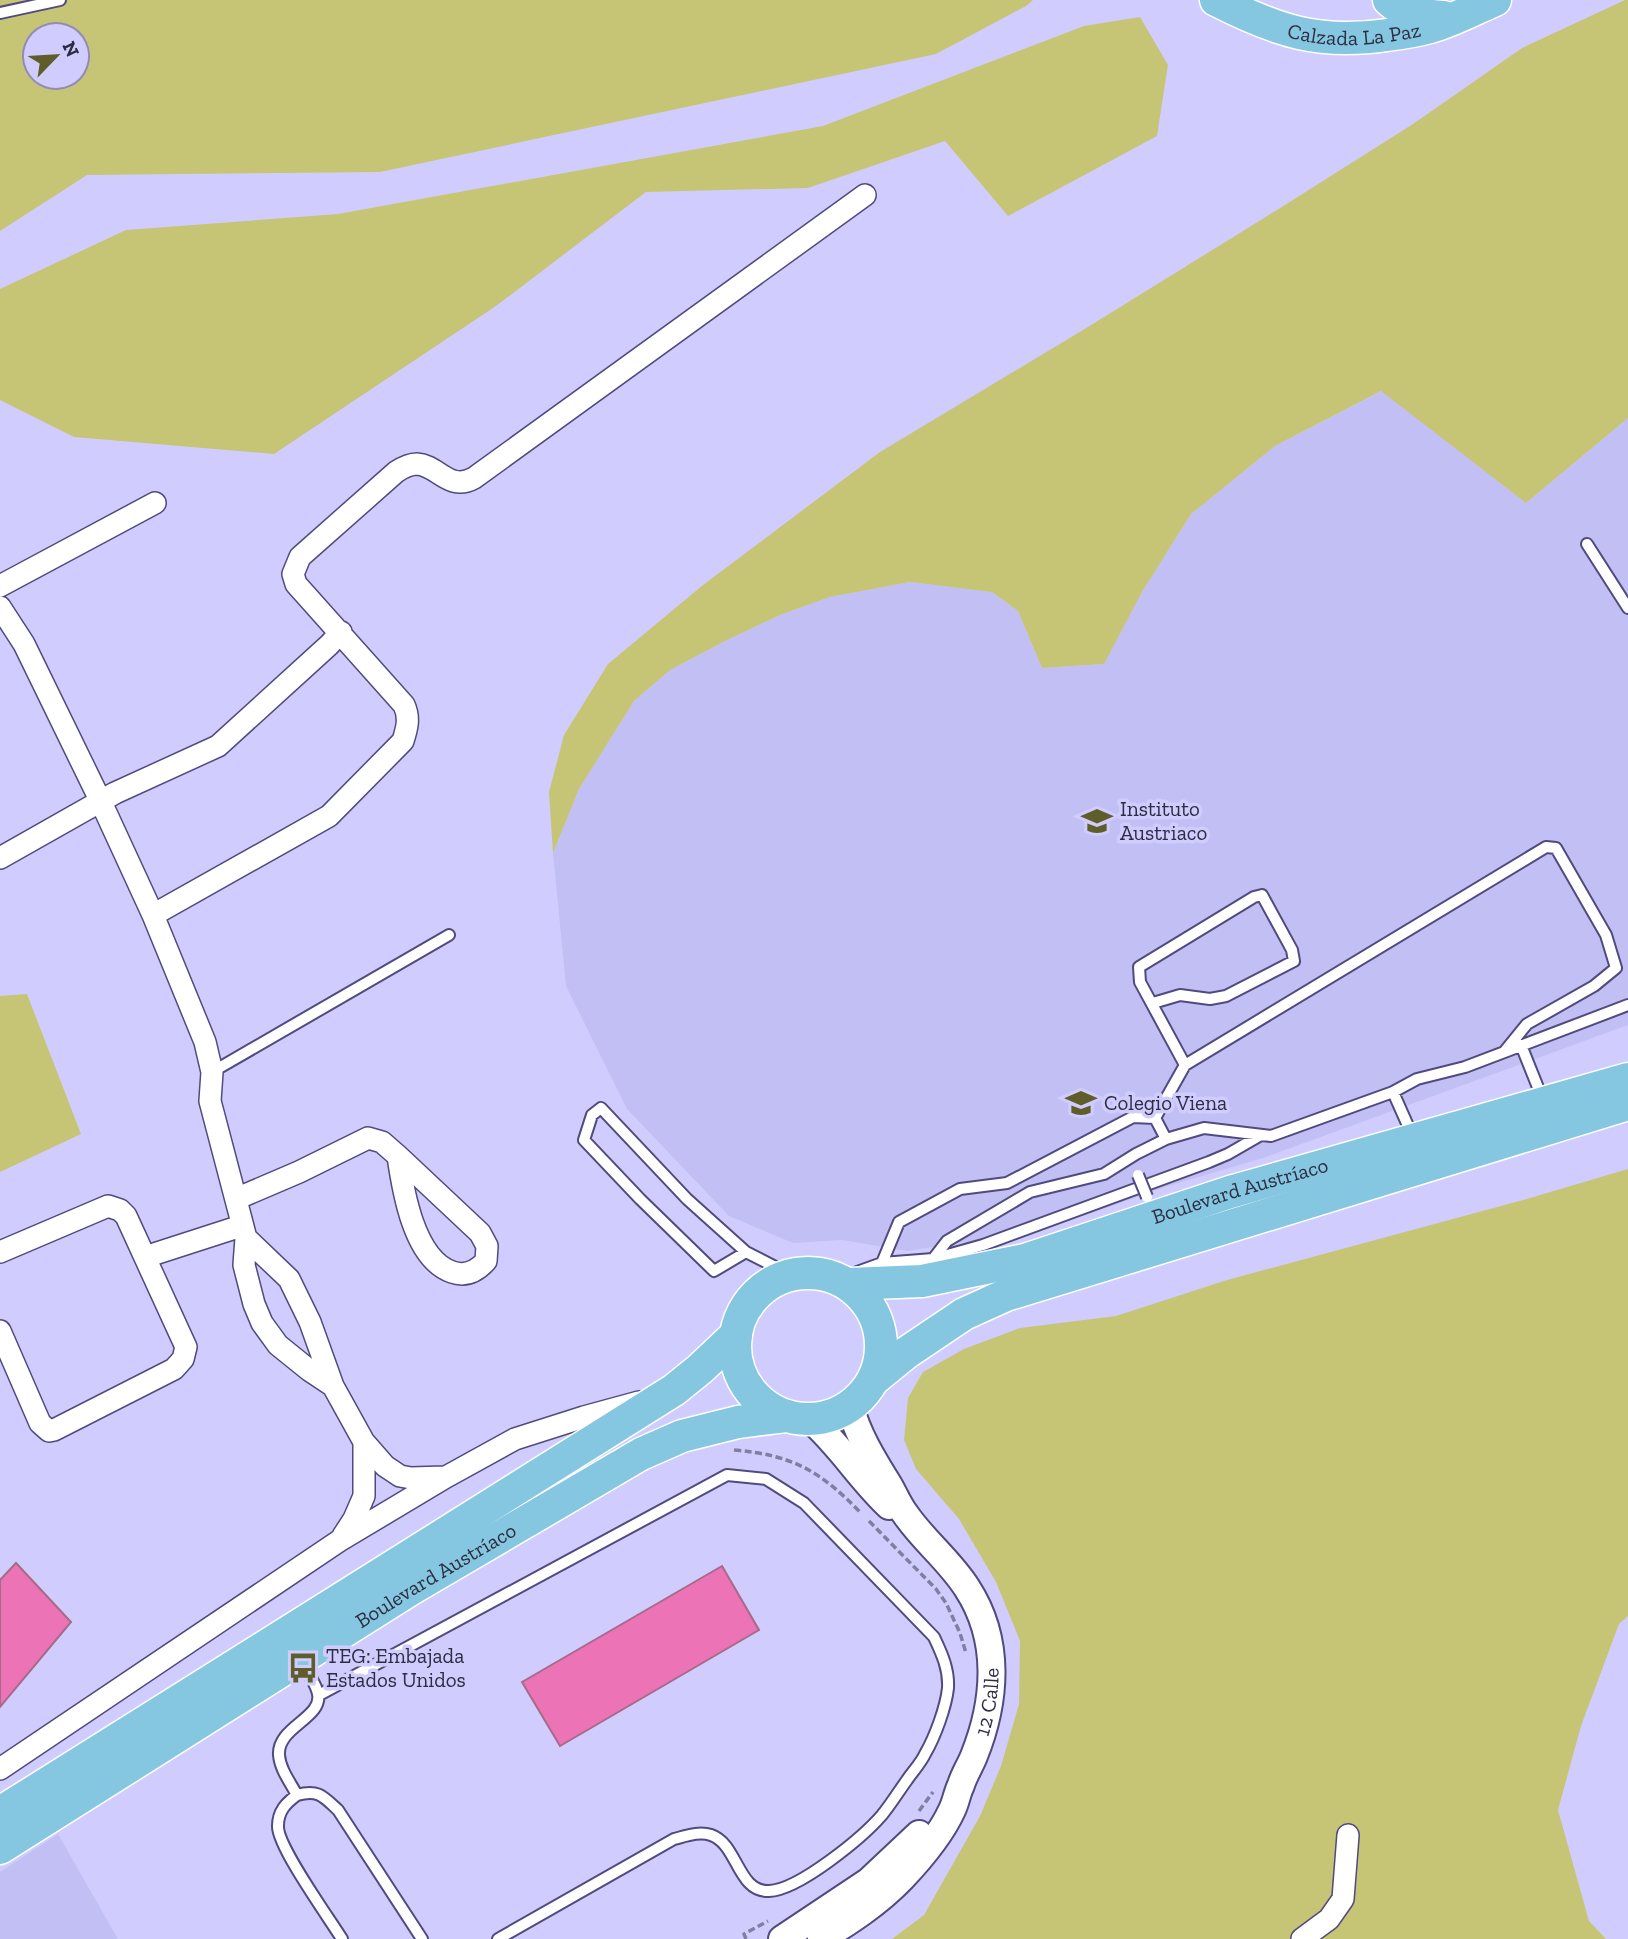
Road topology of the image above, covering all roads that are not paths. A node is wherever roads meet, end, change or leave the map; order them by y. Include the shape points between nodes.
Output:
1 (60, 0) edge
2 (1216, 0) edge
3 (1389, 0) edge
4 (1495, 0) edge
5 (0, 13) edge
6 (1454, 18) junction
7 (865, 195) dead end
8 (155, 503) dead end
9 (1587, 544) dead end
10 (0, 586) edge
11 (0, 607) edge
12 (1628, 608) edge
13 (341, 632) junction
14 (101, 802) junction
15 (0, 858) edge
16 (153, 915) junction
17 (449, 935) dead end
18 (1153, 1003) junction
19 (1628, 1004) edge
20 (1521, 1045) junction
21 (1506, 1051) junction
22 (1185, 1065) junction
23 (212, 1072) junction
24 (1628, 1079) edge
25 (1393, 1092) junction
26 (1544, 1102) junction
27 (1628, 1104) edge
28 (1155, 1118) junction
29 (1261, 1135) junction
30 (1166, 1139) junction
31 (1414, 1140) junction
32 (1136, 1154) junction
33 (398, 1156) junction
34 (1230, 1192) junction
35 (1185, 1195) dead end
36 (236, 1199) junction
37 (1158, 1202) dead end
38 (244, 1232) junction
39 (0, 1252) edge
40 (746, 1252) junction
41 (145, 1257) junction
42 (933, 1259) junction
43 (882, 1263) junction
44 (789, 1275) junction
45 (844, 1281) junction
46 (0, 1331) edge
47 (736, 1335) junction
48 (874, 1379) junction
49 (334, 1386) junction
50 (674, 1390) junction
51 (850, 1406) junction
52 (798, 1418) junction
53 (364, 1442) junction
54 (446, 1477) junction
55 (905, 1515) junction
56 (339, 1541) junction
57 (309, 1674) dead end
58 (319, 1695) junction
59 (0, 1769) edge
60 (948, 1787) junction
61 (297, 1795) junction
62 (0, 1813) edge
63 (1348, 1835) dead end
64 (0, 1848) edge
65 (779, 1927) edge
66 (342, 1939) edge
67 (422, 1939) edge
68 (498, 1939) edge
69 (821, 1939) edge
70 (1302, 1939) edge

1 - 5 lane
2 - 6 main road, Calzada La Paz via 1267,24 1329,38 1416,31
3 - 6 main road via 1405,12
4 - 6 main road, Calzada La Paz
7 - 13 street via 474,478 456,482 419,464 396,472 295,565 296,584
8 - 10 street
9 - 12 lane
11 - 14 street via 24,644
13 - 14 street via 218,746
13 - 16 street via 404,705 409,715 403,741 329,816
14 - 15 street
14 - 16 street
16 - 23 street via 205,1042
17 - 23 lane
18 - 18 lane via 1140,982 1139,967 1262,895 1294,961 1226,996 1180,995
18 - 22 lane
19 - 20 lane
20 - 21 lane
20 - 26 lane
21 - 22 lane via 1527,1024 1594,986 1616,968 1606,935 1556,848 1546,847
21 - 25 lane via 1417,1079
22 - 28 lane
23 - 36 street via 210,1101
24 - 26 main road, Boulevard Austríaco
25 - 29 lane via 1271,1136
25 - 31 lane
26 - 31 main road, Boulevard Austríaco
27 - 48 main road, Boulevard Austríaco via 1006,1295 964,1314
28 - 30 lane
28 - 43 lane via 1133,1117 1007,1183 960,1189 899,1222
29 - 30 lane via 1204,1128
29 - 42 lane via 1209,1162
30 - 32 lane
31 - 34 main road, Boulevard Austríaco
32 - 37 lane, bridge via 1147,1197
32 - 42 lane via 1104,1174 1030,1192 947,1241
33 - 33 street via 480,1233 487,1246 486,1261 477,1270 456,1274 432,1258 413,1224
33 - 36 street via 382,1142 368,1138
34 - 35 lane
34 - 45 main road, Boulevard Austríaco via 1025,1260 922,1281
36 - 38 street
38 - 41 street
38 - 49 street via 289,1279
38 - 49 street via 247,1284 262,1323 278,1345
39 - 41 street via 108,1206 126,1216
40 - 40 lane via 687,1199 601,1108 592,1115 584,1140 714,1271
40 - 44 lane
41 - 46 street via 186,1347 174,1369 49,1431 40,1423
42 - 43 lane
43 - 45 lane
44 - 45 main road via 811,1272
44 - 47 main road via 755,1294
45 - 48 main road via 866,1301 878,1321 882,1345
47 - 50 main road, Boulevard Austríaco
47 - 52 main road via 737,1361 746,1385 764,1404
48 - 51 main road
49 - 53 street
50 - 54 street via 515,1439
50 - 62 main road, Boulevard Austríaco
51 - 52 main road via 829,1417
51 - 55 street, 12 Calle via 869,1452
52 - 55 street, 12 Calle via 831,1438 876,1494
52 - 64 main road, Boulevard Austríaco via 738,1422 682,1436 641,1454 411,1589
53 - 54 street via 400,1476
53 - 56 street via 364,1496
54 - 56 street
55 - 60 street, 12 Calle via 968,1589 989,1647 989,1710 974,1757
56 - 59 street
57 - 58 lane
58 - 61 lane via 314,1710 279,1748 281,1767
58 - 68 lane via 727,1475 766,1479 804,1503 934,1637 946,1662 948,1688 925,1754 881,1816 824,1866 789,1886 758,1891 724,1845 712,1835 693,1834 674,1839
60 - 65 street, 12 Calle via 928,1824 869,1881
60 - 69 street, 12 Calle via 951,1813 902,1878
61 - 66 lane via 284,1805 277,1828 284,1847
61 - 67 lane via 310,1791 338,1810
63 - 70 street via 1343,1899 1329,1919

